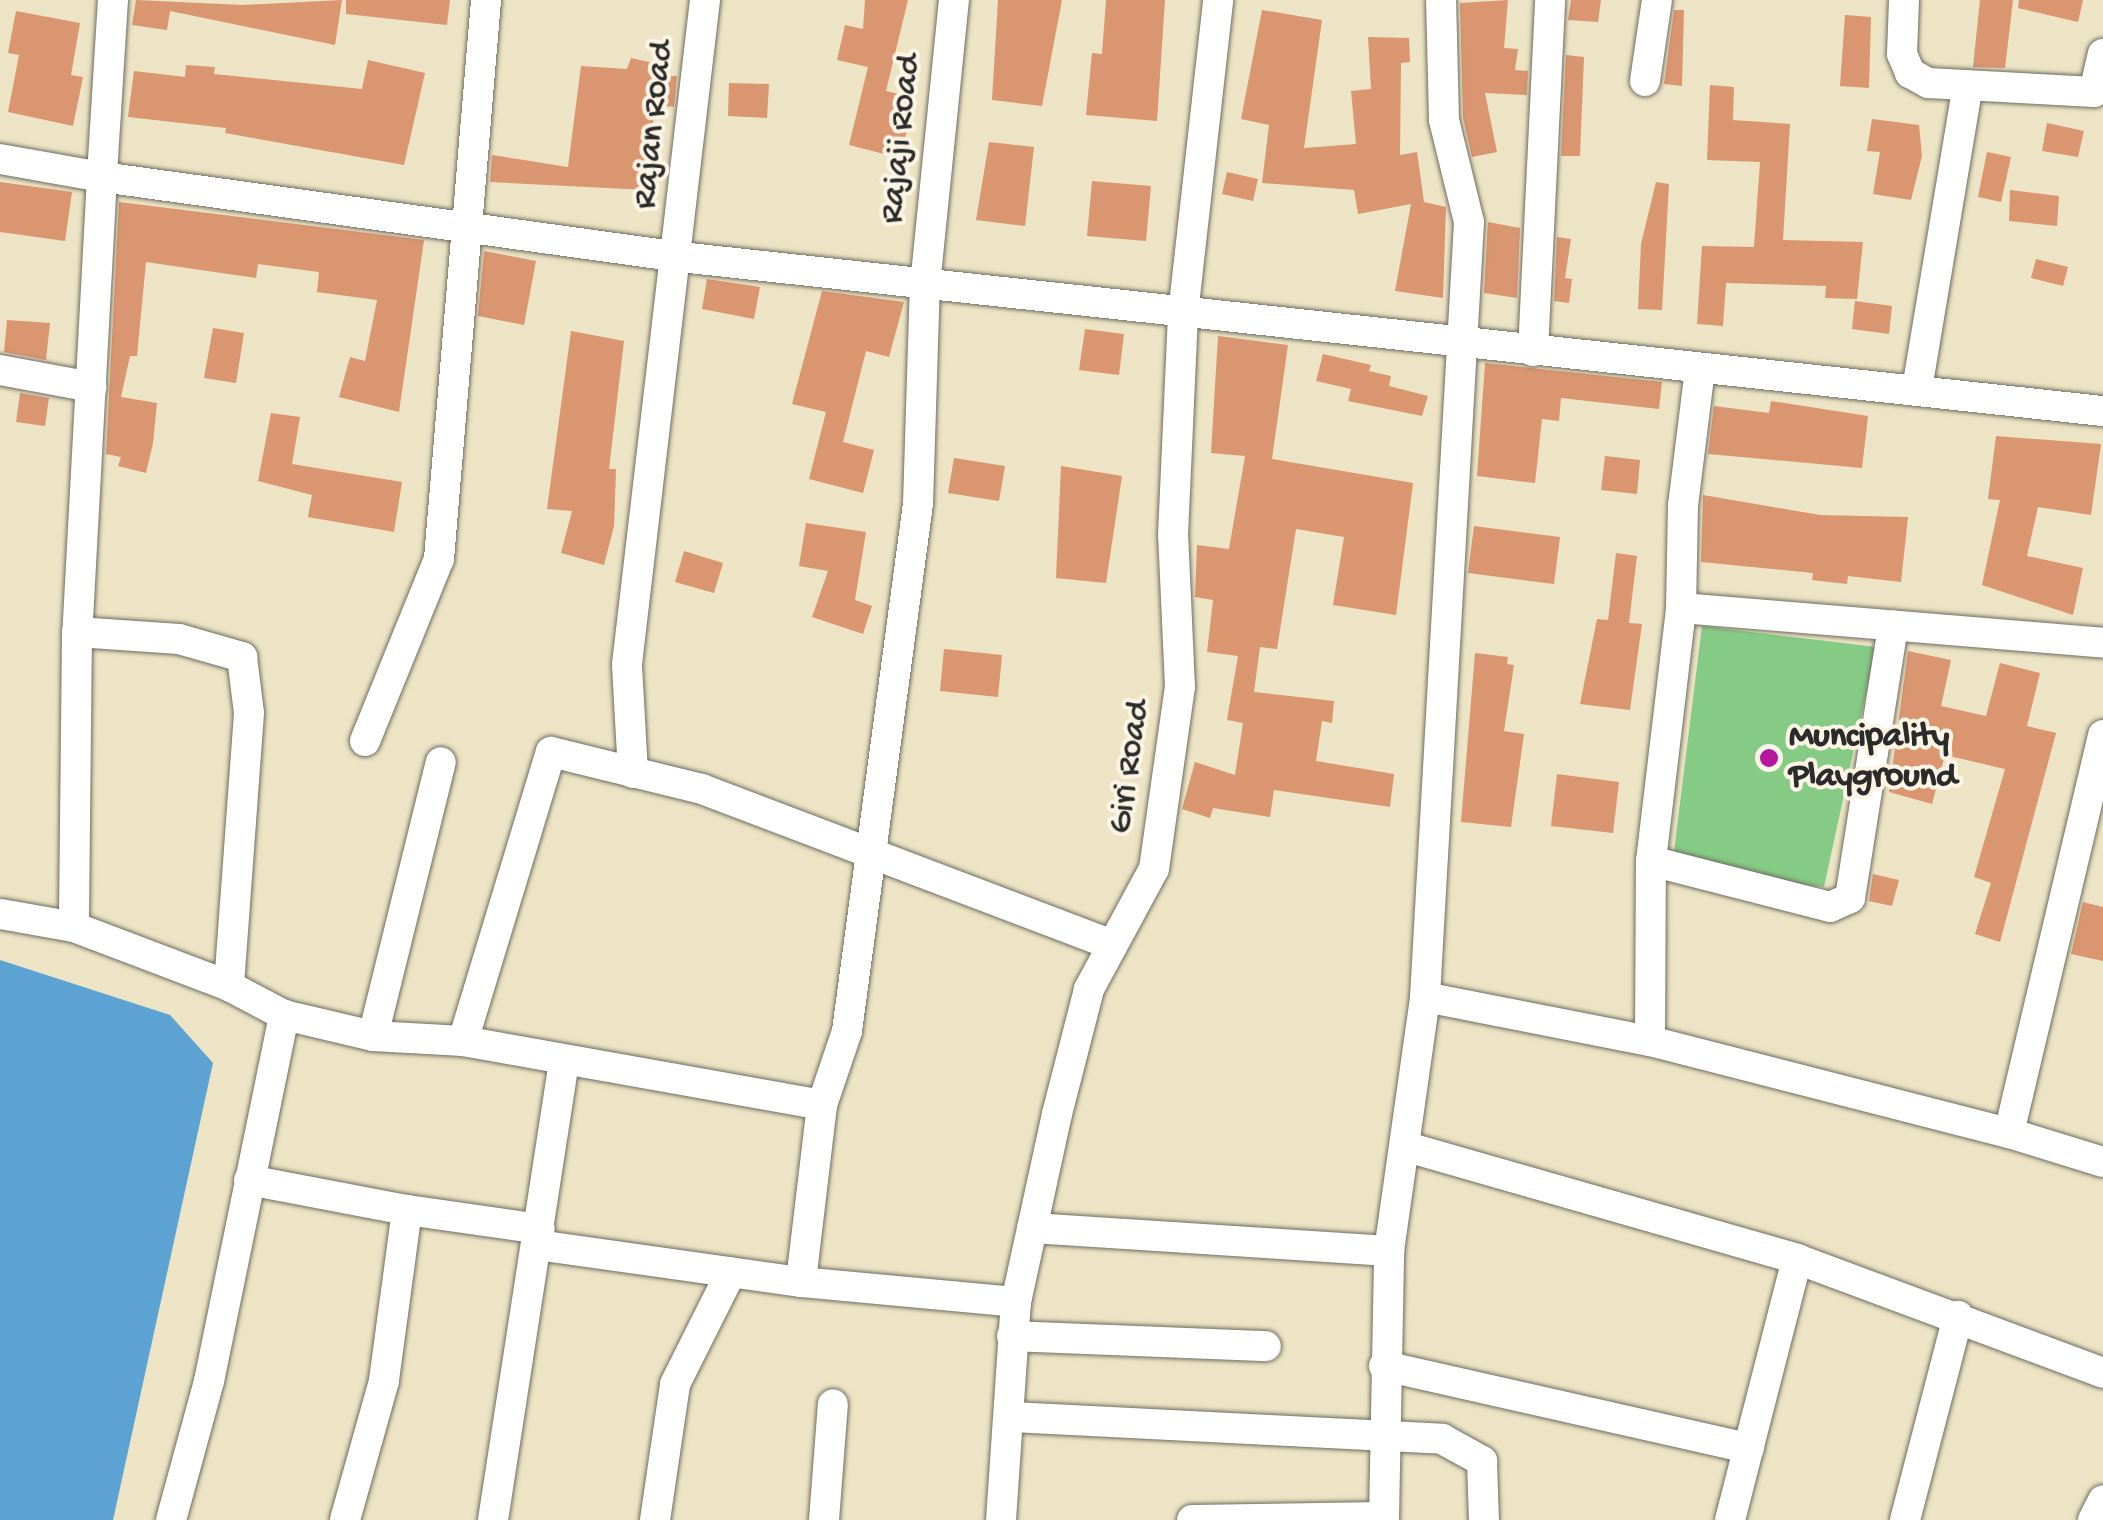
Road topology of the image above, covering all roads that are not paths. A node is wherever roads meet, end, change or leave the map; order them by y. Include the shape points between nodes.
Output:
1 (113, 0) edge
2 (486, 0) edge
3 (705, 0) edge
4 (954, 0) edge
5 (1218, 0) edge
6 (1441, 0) edge
7 (1550, 0) edge
8 (1657, 0) edge
9 (1904, 0) edge
10 (2103, 54) edge
11 (1645, 81) dead end
12 (1968, 85) junction
13 (2098, 93) edge
14 (0, 159) edge
15 (102, 178) junction
16 (462, 227) junction
17 (680, 257) junction
18 (925, 284) junction
19 (1183, 314) junction
20 (1463, 344) junction
21 (1533, 351) junction
22 (1700, 369) junction
23 (0, 370) edge
24 (90, 387) junction
25 (1917, 388) junction
26 (2103, 411) edge
27 (1680, 608) junction
28 (1893, 625) junction
29 (77, 632) junction
30 (2103, 643) edge
31 (2103, 734) edge
32 (365, 741) dead end
33 (441, 762) dead end
34 (634, 772) junction
35 (872, 851) junction
36 (1650, 861) junction
37 (0, 914) edge
38 (74, 927) junction
39 (1112, 946) junction
40 (229, 986) junction
41 (1425, 997) junction
42 (284, 1015) junction
43 (373, 1036) junction
44 (464, 1041) junction
45 (1650, 1041) junction
46 (564, 1064) junction
47 (822, 1105) junction
48 (2009, 1133) junction
49 (1407, 1147) junction
50 (2103, 1162) edge
51 (249, 1180) junction
52 (407, 1210) junction
53 (1032, 1228) junction
54 (538, 1237) junction
55 (1389, 1251) junction
56 (1797, 1259) junction
57 (730, 1272) junction
58 (801, 1282) junction
59 (1016, 1302) junction
60 (1958, 1316) junction
61 (1012, 1336) junction
62 (1266, 1346) dead end
63 (1384, 1366) junction
64 (2103, 1374) edge
65 (833, 1404) dead end
66 (1012, 1417) junction
67 (1385, 1435) junction
68 (1749, 1448) junction
69 (2103, 1500) edge
70 (1384, 1518) edge
71 (171, 1520) edge
72 (345, 1520) edge
73 (492, 1520) edge
74 (655, 1520) edge
75 (824, 1520) edge
76 (1001, 1520) edge
77 (1192, 1520) edge
78 (1484, 1520) edge
79 (1730, 1520) edge
80 (1905, 1520) edge
81 (2093, 1520) edge

1 - 15 street
2 - 16 street
3 - 17 street, Rajan Road
4 - 18 street, Rajaji Road
5 - 19 street, Giri Road
6 - 20 street via 1444,120 1468,222
7 - 21 street
8 - 11 street
9 - 12 street via 1902,54 1910,73 1928,83
10 - 13 street
12 - 13 street
12 - 25 street
14 - 15 street
15 - 16 street
15 - 24 street
16 - 17 street
16 - 32 street via 439,560
17 - 18 street
17 - 34 street, Rajan Road via 627,664
18 - 19 street
18 - 35 street, Rajaji Road via 918,504
19 - 20 street
19 - 39 street, Giri Road via 1173,535 1180,687 1154,868
20 - 21 street
20 - 41 street
21 - 22 street
22 - 25 street
22 - 27 street via 1683,505
23 - 24 street
24 - 29 street
25 - 26 street
27 - 28 street
27 - 36 street
28 - 30 street
28 - 36 street via 1850,898 1830,907
29 - 38 street
29 - 40 street via 179,639 242,657 249,713
31 - 48 street
33 - 43 street
34 - 35 street via 702,789
34 - 44 street via 551,752
35 - 39 street
35 - 47 street, Rajaji Road via 847,1031
36 - 45 street
37 - 38 street
38 - 40 street
39 - 53 street, Giri Road via 1089,989
40 - 42 street
41 - 45 street
41 - 49 street
42 - 43 street
42 - 51 street
43 - 44 street
44 - 46 street
45 - 48 street
46 - 47 street
46 - 54 street
47 - 58 street, Rajaji Road
48 - 50 street
49 - 55 street
49 - 56 street
51 - 52 street
51 - 71 street via 209,1381
52 - 54 street
52 - 72 street via 384,1380
53 - 55 street
53 - 59 street, Giri Road
54 - 57 street
54 - 73 street
55 - 63 street
56 - 60 street
56 - 68 street
57 - 58 street
57 - 74 street via 675,1384
58 - 59 street
59 - 61 street, Giri Road
60 - 64 street
60 - 80 street
61 - 62 street
61 - 66 street, Giri Road
63 - 67 street
63 - 68 street
65 - 75 street
66 - 67 street
66 - 76 street, Giri Road
67 - 70 street
67 - 78 street via 1442,1439 1482,1461
68 - 79 street
69 - 81 street
70 - 77 street

